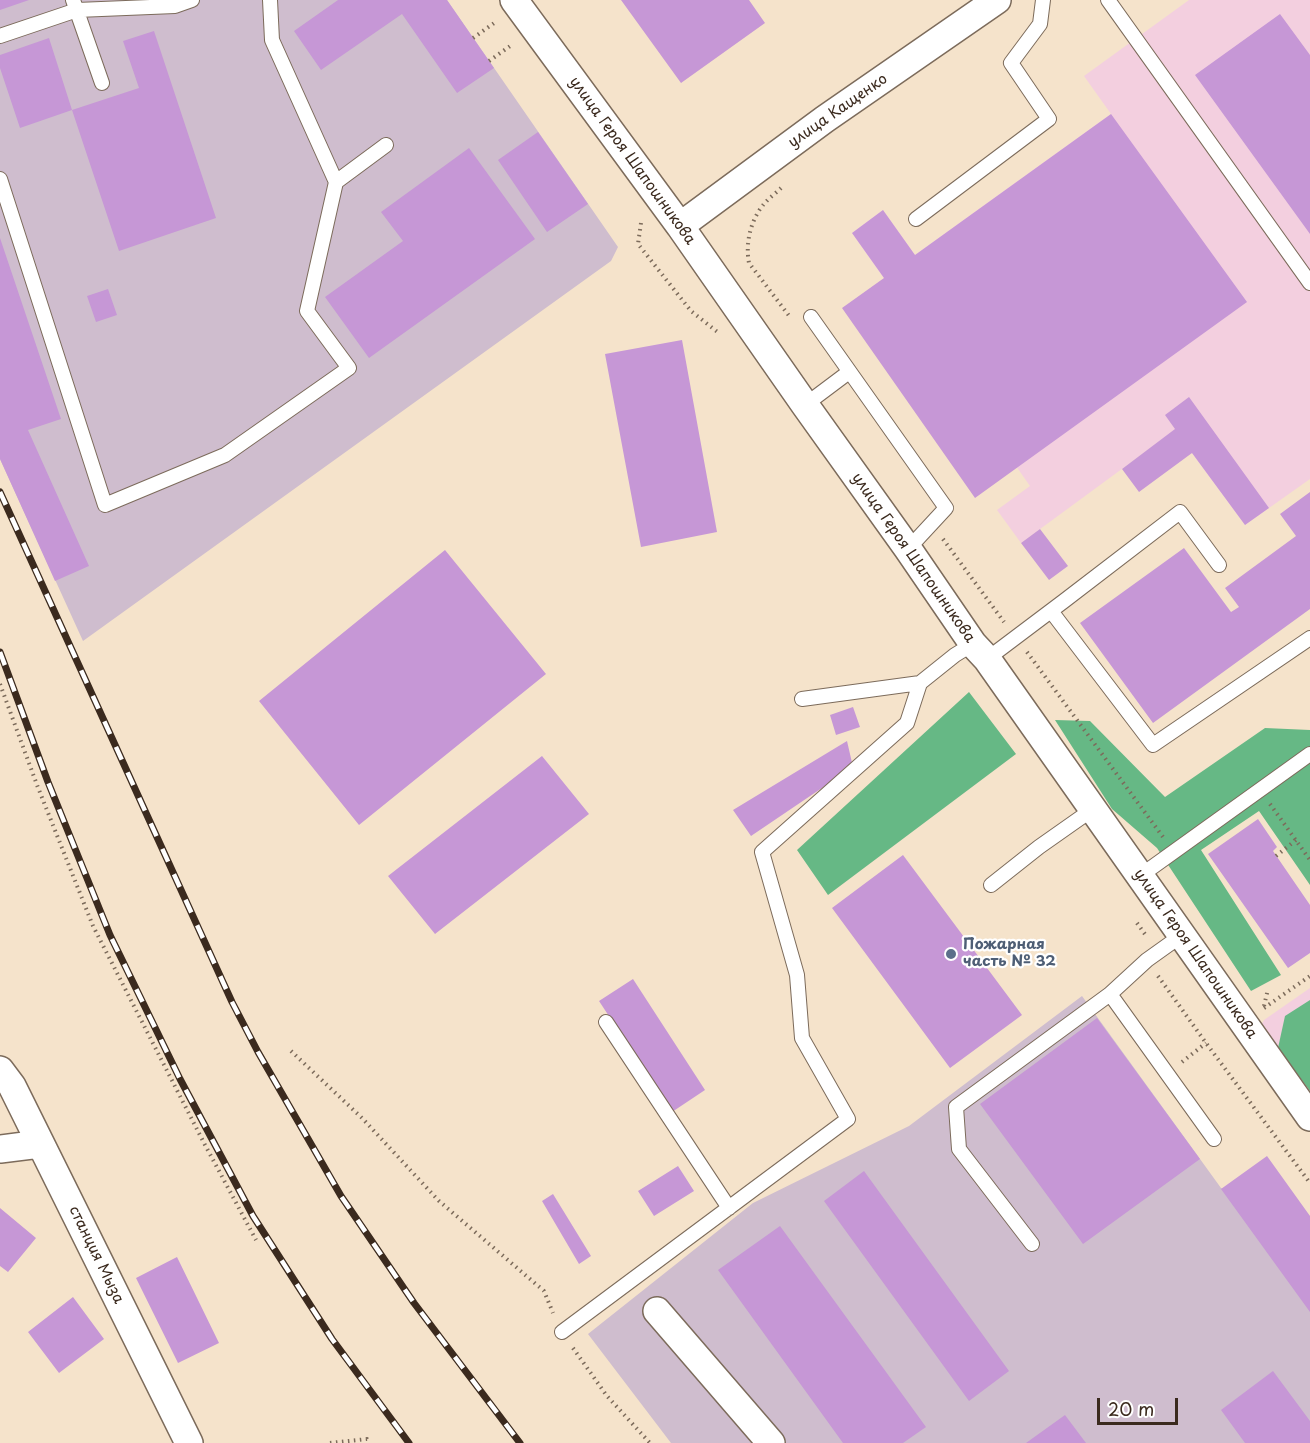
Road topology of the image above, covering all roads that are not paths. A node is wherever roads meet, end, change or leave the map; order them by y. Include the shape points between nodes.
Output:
1 (192, 0) edge
2 (270, 0) edge
3 (997, 0) edge
4 (1043, 0) edge
5 (1108, 0) edge
6 (75, 5) edge
7 (506, 10) edge
8 (0, 36) edge
9 (102, 83) dead end
10 (386, 145) dead end
11 (0, 179) edge
12 (336, 182) junction
13 (916, 219) dead end
14 (680, 226) junction
15 (1310, 283) edge
16 (811, 317) road end
17 (849, 372) junction
18 (805, 405) junction
19 (908, 549) junction
20 (1220, 565) dead end
21 (1051, 610) junction
22 (1310, 638) edge
23 (980, 651) junction
24 (920, 683) junction
25 (802, 699) dead end
26 (1310, 754) edge
27 (1094, 809) junction
28 (1140, 876) junction
29 (991, 885) dead end
30 (1182, 935) junction
31 (1110, 994) junction
32 (606, 1022) dead end
33 (4, 1085) edge
34 (1310, 1117) edge
35 (1214, 1140) dead end
36 (40, 1144) junction
37 (0, 1149) edge
38 (729, 1208) junction
39 (1032, 1244) dead end
40 (657, 1311) dead end
41 (562, 1332) road end
42 (189, 1443) edge
43 (771, 1443) edge

1 - 6 lane via 175,6
2 - 12 lane via 272,40
3 - 14 street, улица Кащенко
4 - 13 lane via 1040,24 1011,63 1049,119
5 - 15 lane
6 - 8 lane
6 - 9 lane
7 - 14 street, улица Героя Шапошникова
10 - 12 lane
11 - 12 lane via 105,505 225,455 349,368 307,311
14 - 18 street, улица Героя Шапошникова
16 - 17 lane
17 - 18 lane
17 - 19 lane via 946,508
18 - 19 street, улица Героя Шапошникова
19 - 23 street, улица Героя Шапошникова
20 - 21 lane via 1180,512
21 - 22 lane via 1153,745
21 - 23 lane via 1015,637
23 - 24 lane via 955,655
23 - 27 street, улица Героя Шапошникова
24 - 25 lane
24 - 38 lane via 907,723 762,852 797,975 802,1038 848,1119
26 - 28 lane
27 - 28 street, улица Героя Шапошникова
27 - 29 lane
28 - 30 street, улица Героя Шапошникова
30 - 31 lane
30 - 34 street, улица Героя Шапошникова via 1254,1015
31 - 35 lane
31 - 39 lane via 956,1107 959,1149
32 - 38 lane
33 - 36 street, станция Мыза
36 - 37 street
36 - 42 street, станция Мыза
38 - 41 lane
40 - 43 street

